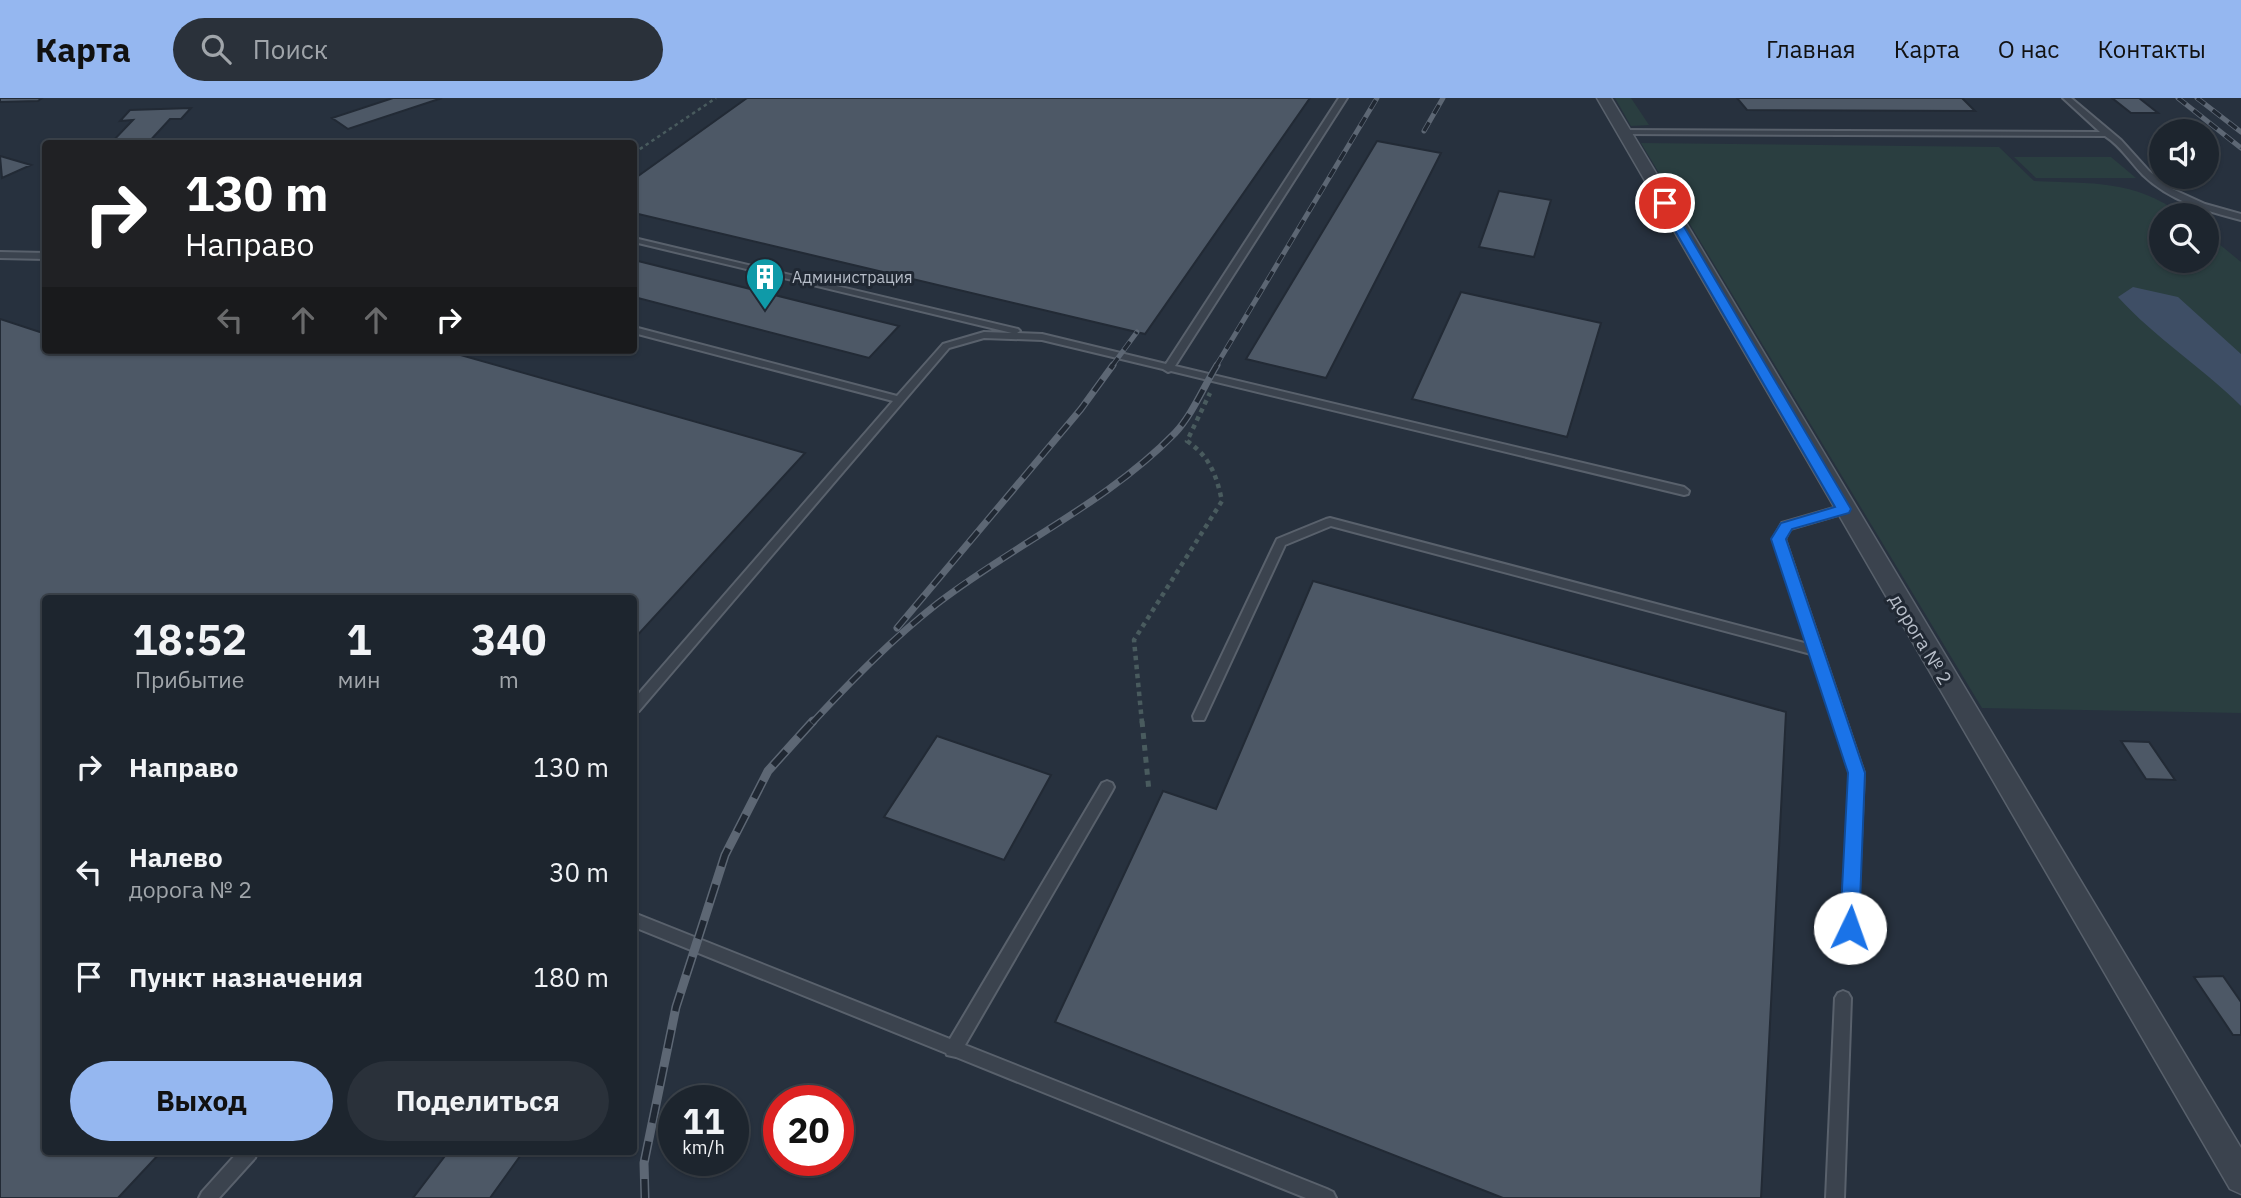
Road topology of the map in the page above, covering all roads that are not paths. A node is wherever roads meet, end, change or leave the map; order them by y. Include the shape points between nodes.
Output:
1 (1343, 98) edge
2 (1604, 98) edge
3 (2067, 98) edge
4 (1623, 132) junction
5 (2107, 134) junction
6 (2241, 217) edge
7 (637, 241) edge
8 (0, 255) edge
9 (42, 256) edge
10 (637, 331) edge
11 (1042, 337) junction
12 (1168, 369) junction
13 (900, 400) junction
14 (1684, 491) dead end
15 (1844, 509) junction
16 (1816, 651) junction
17 (637, 704) edge
18 (1199, 716) dead end
19 (1107, 787) dead end
20 (637, 921) edge
21 (1850, 928) dead end
22 (1843, 998) dead end
23 (953, 1050) junction
24 (246, 1155) edge
25 (2241, 1178) edge
26 (208, 1198) edge
27 (1327, 1198) edge
28 (1835, 1198) edge

1 - 12 lane
2 - 4 street, дорога № 2
3 - 5 lane
4 - 5 lane
4 - 15 street, дорога № 2
5 - 6 lane via 2172,195
7 - 11 lane
8 - 9 lane
10 - 13 lane
11 - 12 lane
11 - 13 lane via 984,335 946,346
12 - 14 lane
13 - 17 lane
15 - 16 lane via 1786,526 1779,539
15 - 25 street, дорога № 2
16 - 18 lane via 1330,522 1281,542
16 - 21 lane via 1857,773
19 - 23 lane
20 - 23 lane
22 - 28 lane
23 - 27 lane
24 - 26 lane

